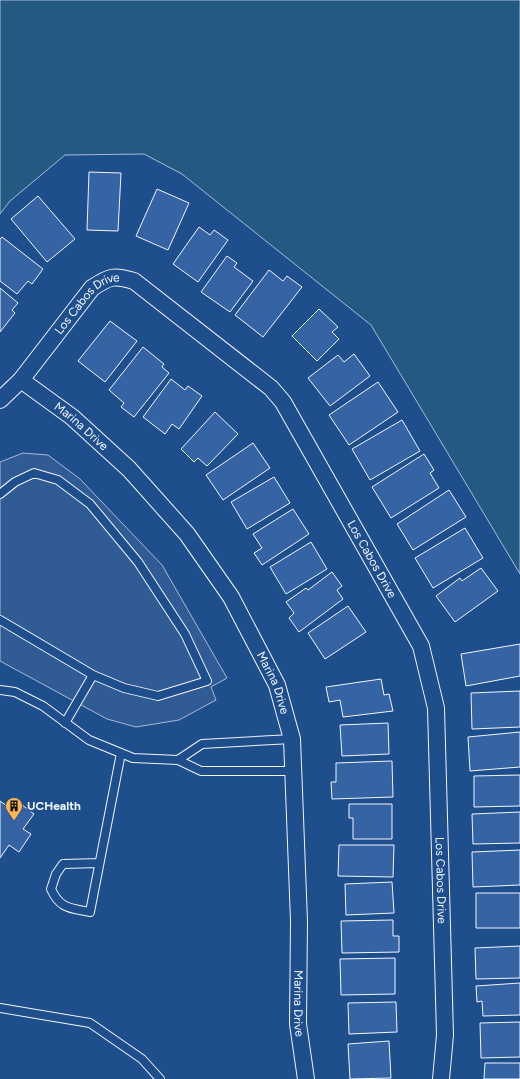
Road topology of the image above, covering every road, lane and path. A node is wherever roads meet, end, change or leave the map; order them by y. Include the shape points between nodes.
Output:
1 (21, 380) junction
2 (0, 400) edge
3 (0, 494) edge
4 (0, 620) edge
5 (93, 675) junction
6 (0, 690) edge
7 (65, 722) junction
8 (292, 739) junction
9 (121, 753) junction
10 (178, 760) junction
11 (293, 771) junction
12 (100, 863) junction
13 (0, 1008) edge
14 (160, 1079) edge
15 (306, 1079) edge
16 (441, 1079) edge

1 - 2 street, Los Cabos Drive
1 - 8 street, Marina Drive via 72,417 129,469 187,534 231,597 277,685
1 - 16 street, Los Cabos Drive via 92,288 107,278 119,276 134,281 271,388 283,402 421,646 436,708 445,1035
3 - 5 lane via 15,482 34,473 58,480 90,504 138,562 184,634 207,681 158,696 124,688
4 - 5 lane
5 - 7 lane
6 - 7 lane via 15,692 43,706
7 - 9 lane via 89,740
8 - 10 lane via 202,744
8 - 11 street, Marina Drive
9 - 10 lane via 133,758
9 - 12 lane
10 - 11 lane via 201,770
11 - 15 street, Marina Drive via 299,921 298,1024
12 - 12 lane via 90,912 64,907 56,900 51,888 63,864
13 - 14 lane via 90,1023 142,1059

